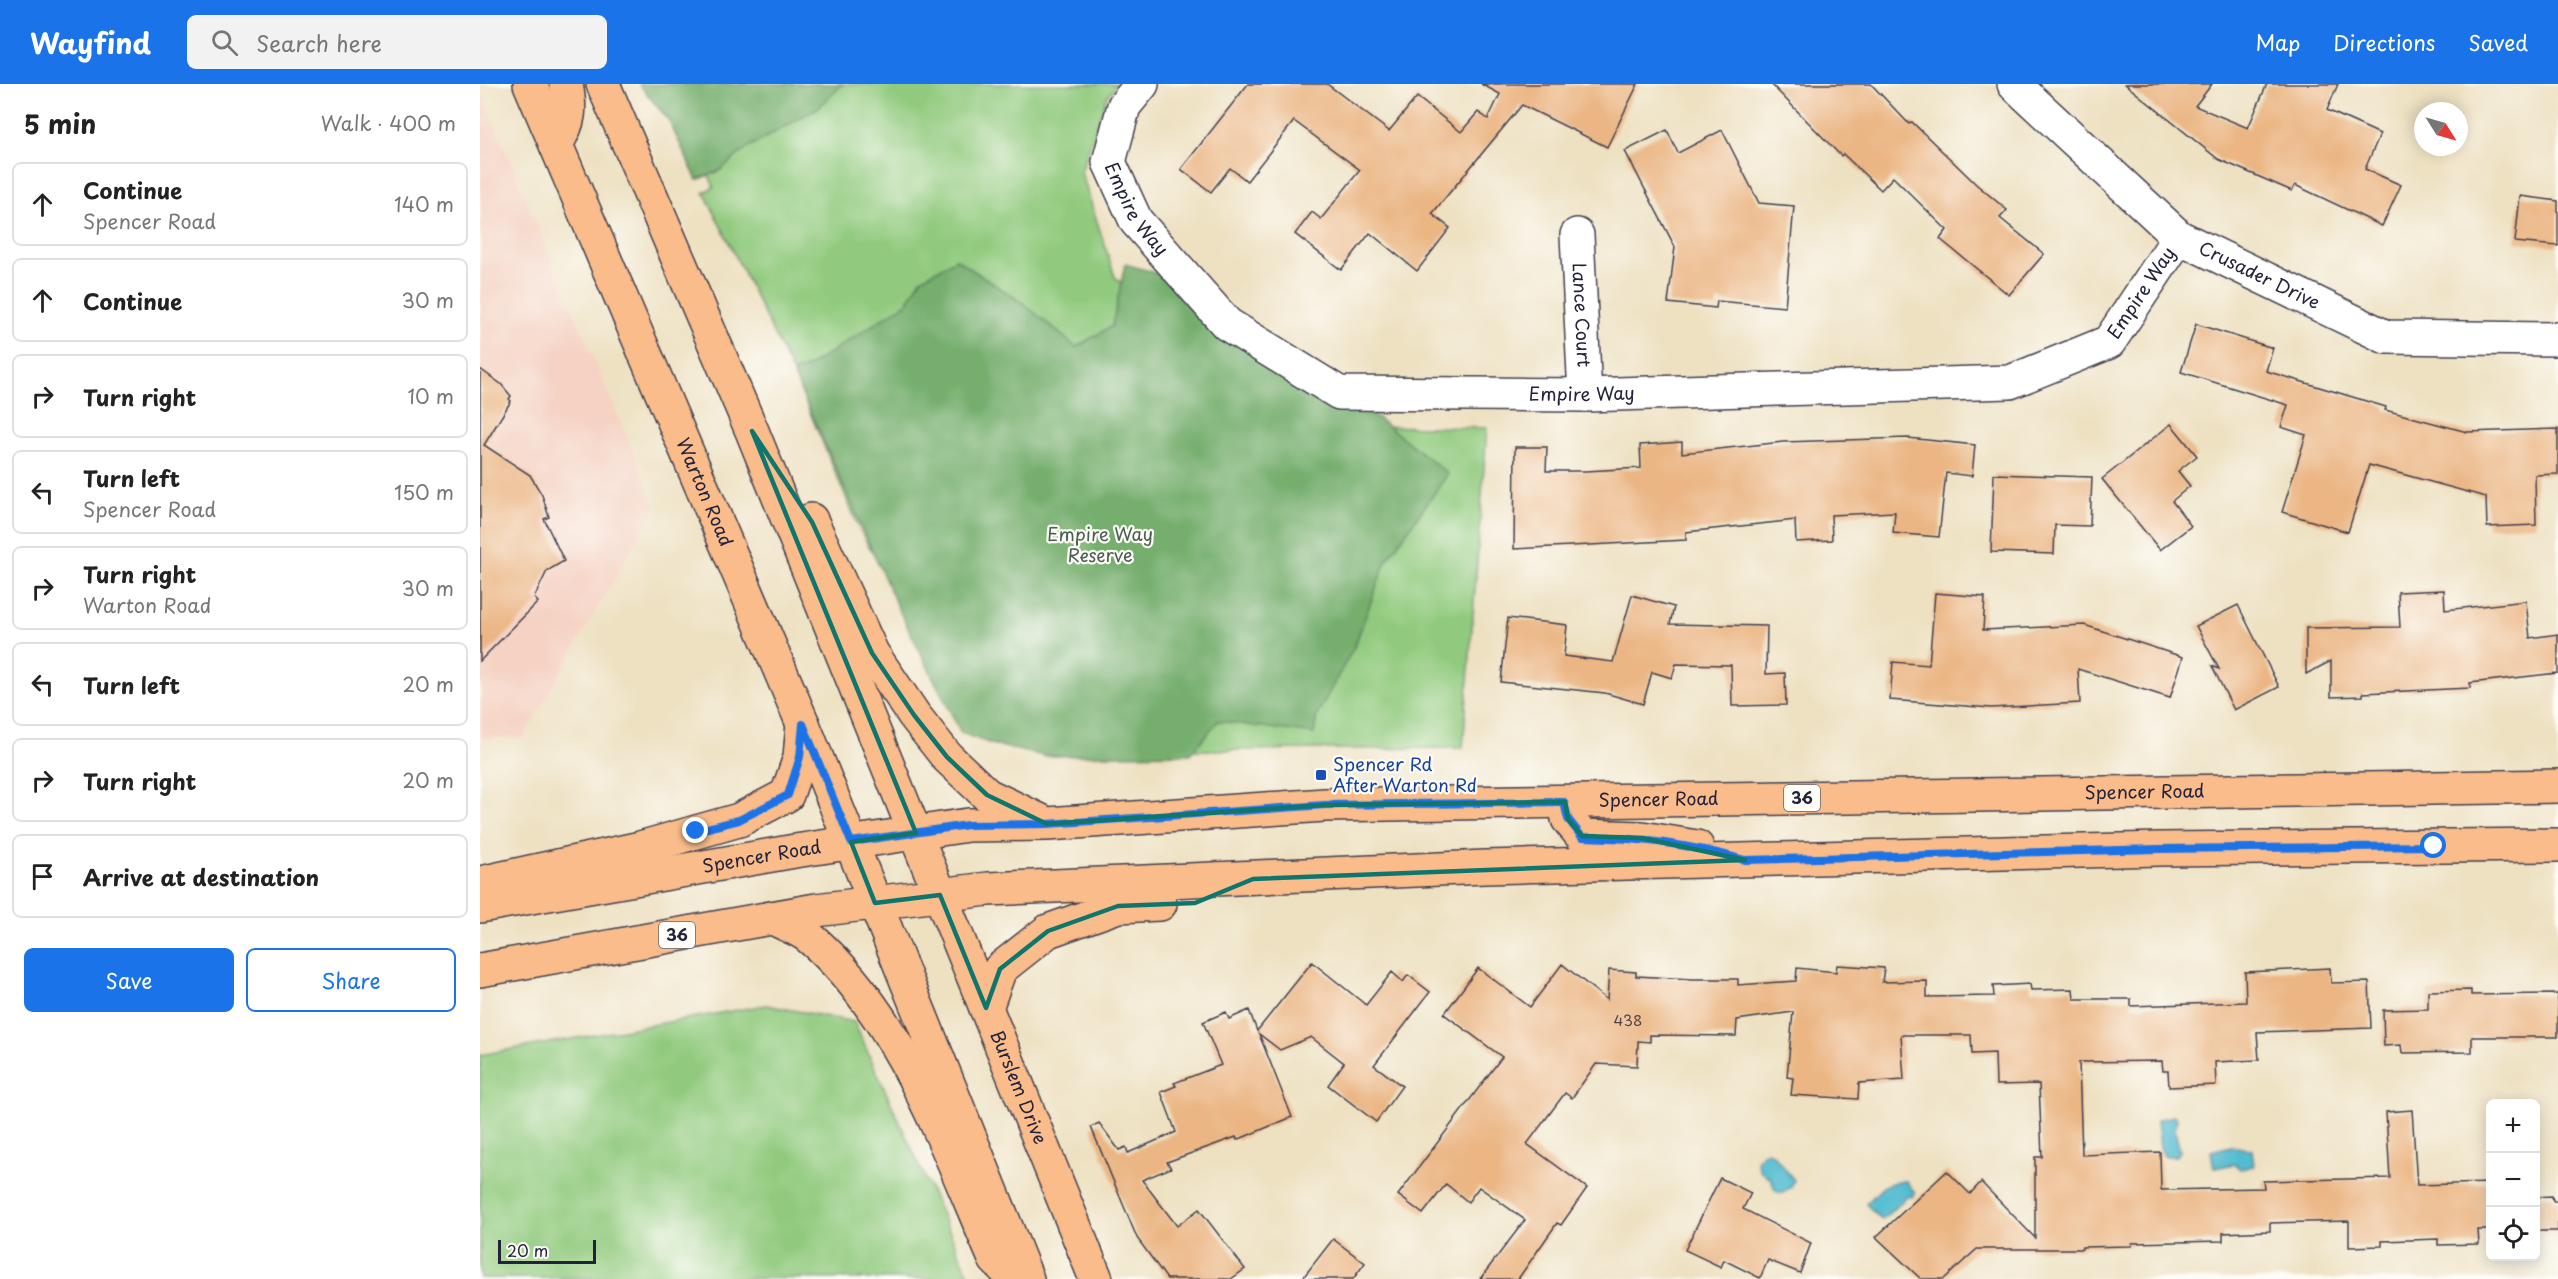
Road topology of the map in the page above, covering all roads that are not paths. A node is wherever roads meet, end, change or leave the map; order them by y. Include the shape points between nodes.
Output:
1 (530, 84) edge
2 (566, 84) edge
3 (603, 84) edge
4 (1142, 84) edge
5 (2014, 84) edge
6 (556, 144) junction
7 (1577, 235) dead end
8 (2180, 237) junction
9 (2558, 339) edge
10 (1585, 395) junction
11 (752, 431) junction
12 (803, 724) junction
13 (2558, 786) edge
14 (1564, 802) junction
15 (1047, 824) junction
16 (916, 833) junction
17 (851, 842) junction
18 (2558, 845) edge
19 (1745, 860) junction
20 (1253, 879) junction
21 (480, 883) edge
22 (940, 895) junction
23 (875, 903) junction
24 (480, 906) edge
25 (773, 918) junction
26 (480, 970) edge
27 (986, 1008) junction
28 (1015, 1279) edge
29 (1027, 1279) edge
30 (1096, 1279) edge

1 - 6 main road, Warton Road
2 - 6 main road via 570,102 568,126
3 - 11 main road
4 - 10 street, Empire Way via 1124,106 1109,162 1137,221 1227,324 1339,393
5 - 8 street, Crusader Drive
6 - 12 main road, Warton Road
7 - 10 street, Lance Court
8 - 9 street, Crusader Drive via 2386,337
8 - 10 street, Empire Way via 2109,342 2010,382
11 - 15 main road via 812,522 872,653 914,715 947,757 987,795
11 - 16 main road
12 - 17 main road, Warton Road
12 - 21 main road via 800,757 788,795 739,820 640,848
13 - 14 main road, Spencer Road / 36
14 - 15 main road, Spencer Road / 36 via 1325,805
14 - 19 main road via 1568,819 1582,837 1642,838 1704,848
15 - 16 main road, Spencer Road / 36 via 968,825
16 - 17 main road, Spencer Road / 36
16 - 22 main road
17 - 23 main road, Warton Road
17 - 24 main road, Spencer Road / 36
18 - 19 main road, 36 via 2158,849
19 - 20 main road, 36 via 1485,867
20 - 22 main road, 36 via 988,889
20 - 27 main road via 1195,903 1118,906 1048,931 1000,969
22 - 23 main road, 36
22 - 27 main road, Burslem Drive
23 - 25 main road, 36
23 - 29 main road
25 - 26 main road, 36
25 - 28 main road via 808,936 844,973 877,1016 912,1072 995,1259
27 - 30 main road, Burslem Drive

